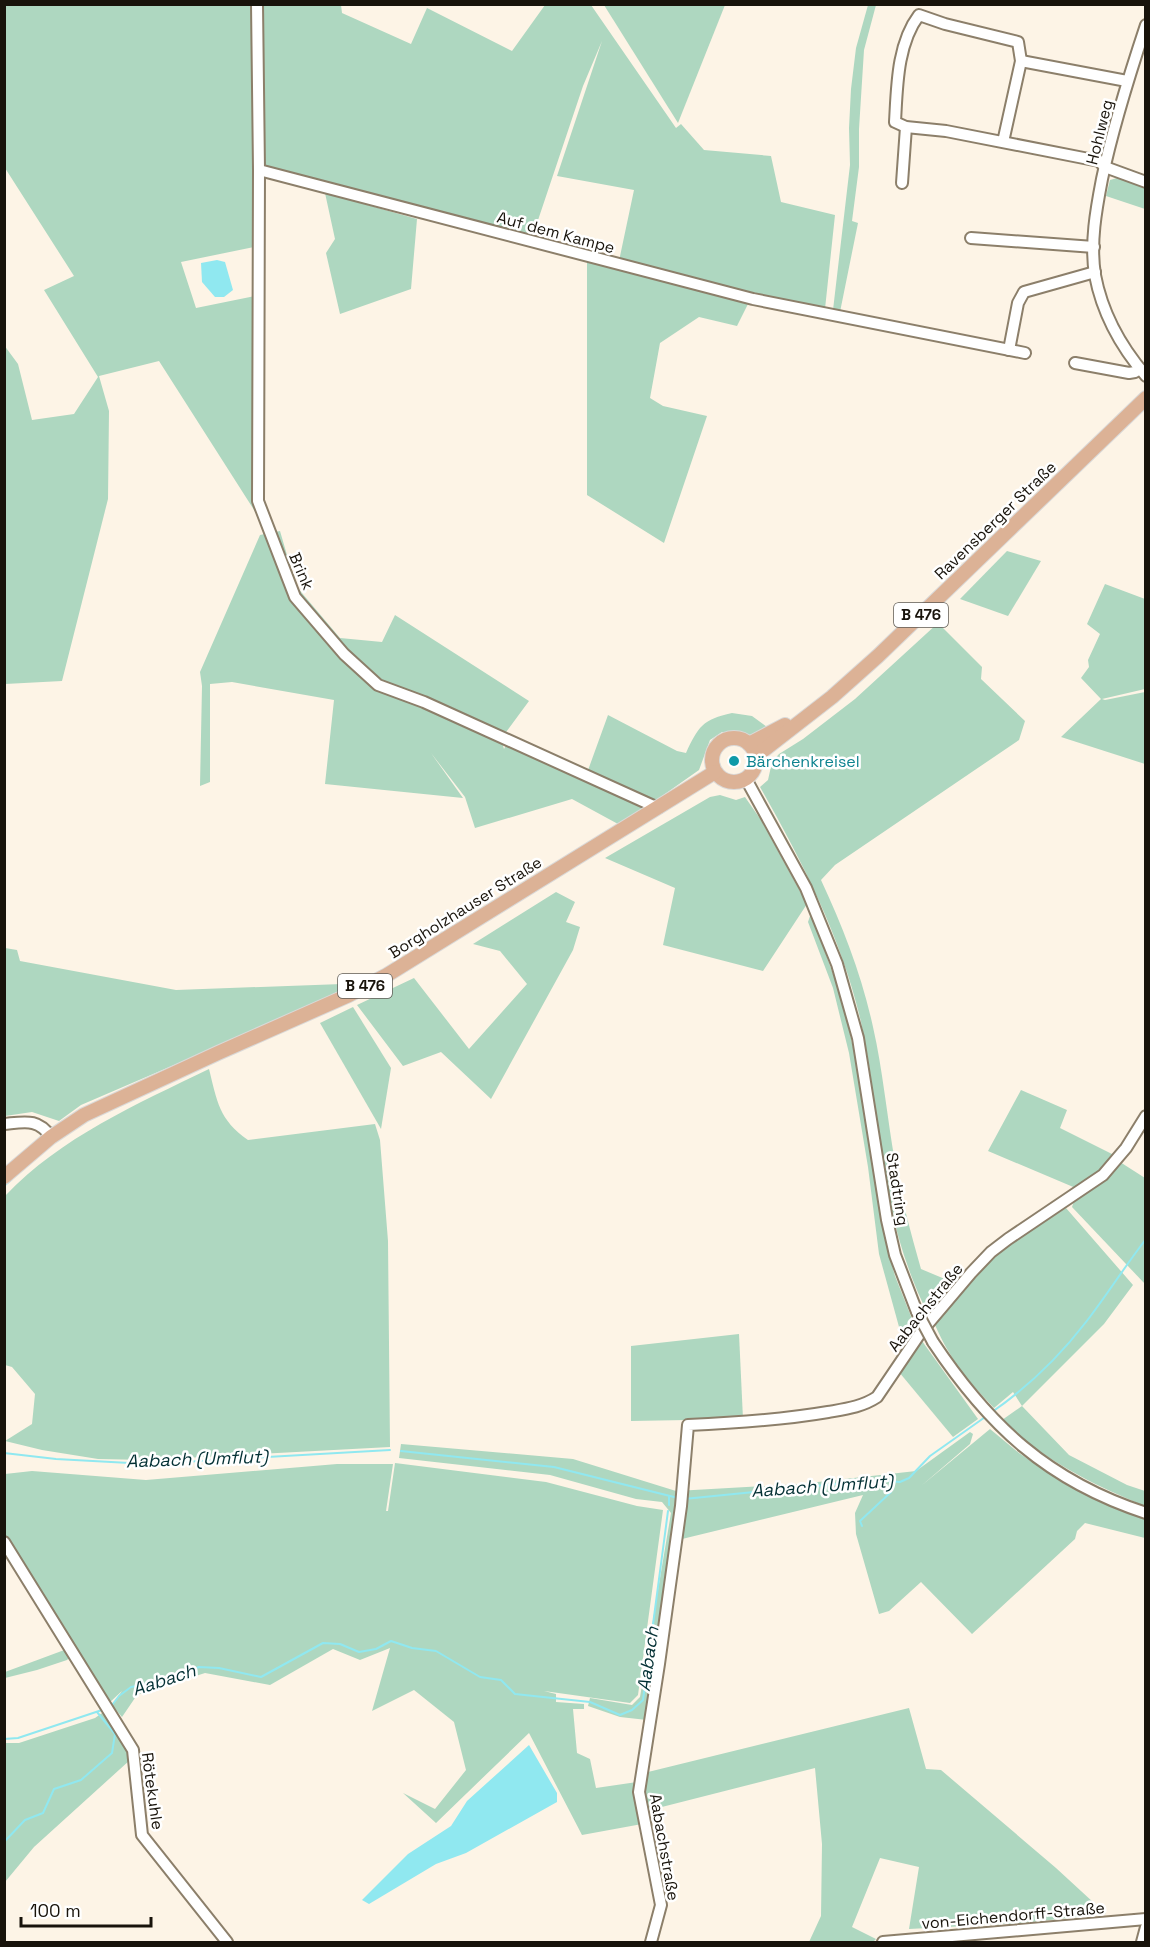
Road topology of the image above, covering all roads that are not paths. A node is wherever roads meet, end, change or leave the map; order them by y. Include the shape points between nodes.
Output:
1 (258, 4) edge
2 (921, 10) edge
3 (1146, 26) edge
4 (1021, 61) junction
5 (1127, 81) junction
6 (906, 127) junction
7 (1003, 142) junction
8 (1105, 166) junction
9 (259, 170) junction
10 (1146, 182) edge
11 (902, 183) dead end
12 (970, 238) dead end
13 (1094, 248) junction
14 (1095, 272) junction
15 (1009, 350) junction
16 (1025, 353) dead end
17 (1075, 363) dead end
18 (1143, 372) edge
19 (1146, 398) edge
20 (753, 750) junction
21 (715, 772) junction
22 (746, 779) junction
23 (658, 808) junction
24 (1146, 1116) edge
25 (4, 1124) edge
26 (51, 1137) junction
27 (4, 1177) edge
28 (1146, 1513) edge
29 (4, 1542) edge
30 (1146, 1919) edge
31 (1146, 1927) edge
32 (949, 1939) edge
33 (227, 1942) edge
34 (651, 1942) edge
35 (884, 1942) edge
36 (1142, 1942) edge

1 - 9 street
2 - 4 street via 945,24 1018,42
2 - 6 street via 911,25 897,88 895,122
3 - 5 street, Hohlweg
4 - 5 street
4 - 7 street
5 - 8 street, Hohlweg
6 - 7 street
6 - 11 street
7 - 8 street via 1099,161
8 - 10 street
8 - 13 street, Hohlweg
9 - 15 street, Auf dem Kampe via 753,299
9 - 23 street, Brink via 258,501 295,597 344,654 378,685
12 - 13 street
13 - 14 street, Hohlweg
14 - 15 street via 1024,292 1018,303
14 - 18 street, Hohlweg via 1119,339
15 - 16 street, Auf dem Kampe
17 - 18 street
19 - 20 main road, Ravensberger Straße / B 476 via 878,656 814,711
20 - 21 main road via 736,738 723,741 712,758
20 - 22 main road via 755,770
21 - 22 main road via 732,783
21 - 23 main road, Borgholzhauser Straße / B 476
22 - 28 street, Stadtring, bridge via 806,888 837,964 858,1038 895,1256 933,1342 976,1402 1041,1461 1096,1493
23 - 26 main road, Borgholzhauser Straße / B 476 via 387,975 84,1115
24 - 34 street, Aabachstraße via 1103,1175 1008,1239 971,1273 921,1332 877,1397 867,1404 757,1422 688,1425 681,1506 639,1792 661,1905
25 - 26 street via 32,1121
26 - 27 main road, Borgholzhauser Straße / B 476
29 - 33 street, Rötekuhle via 133,1750 142,1835
30 - 32 street, von-Eichendorff-Straße
31 - 36 street
32 - 35 street, von-Eichendorff-Straße

